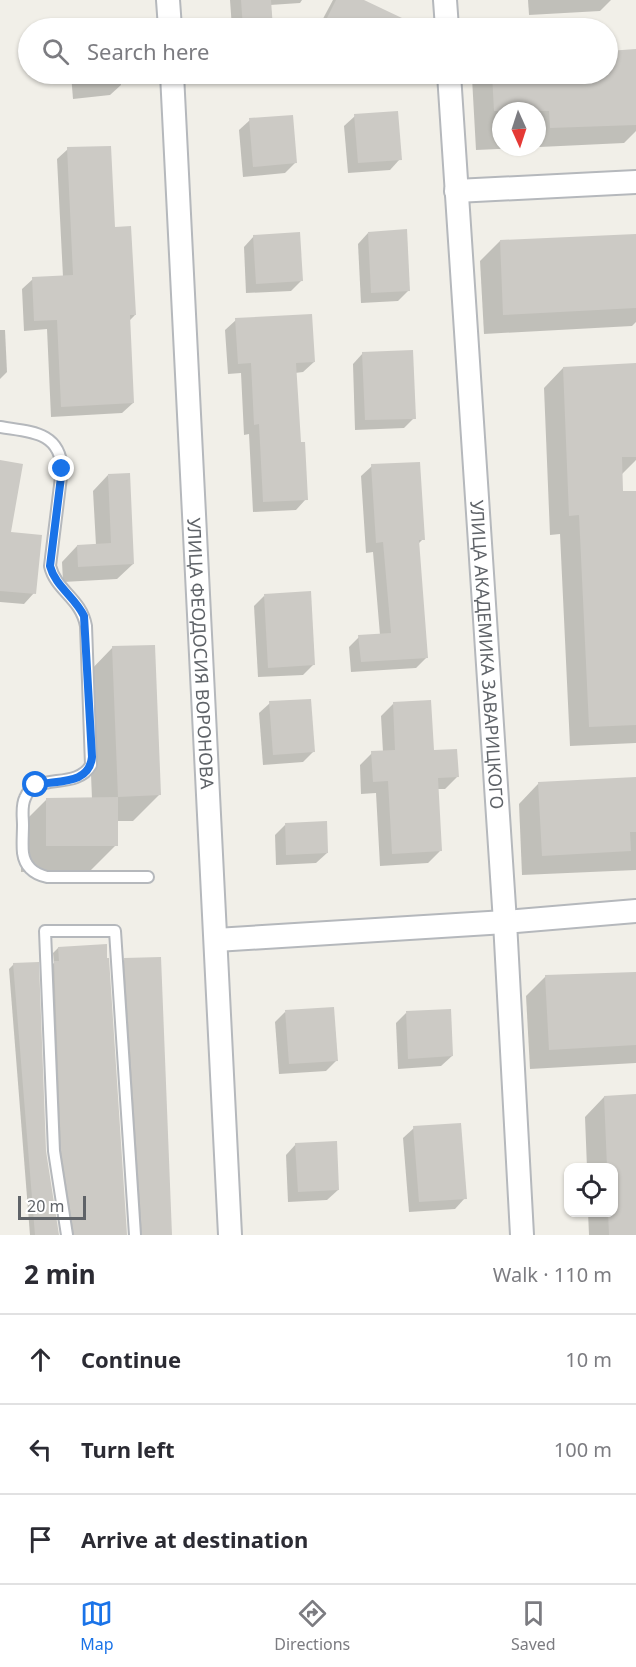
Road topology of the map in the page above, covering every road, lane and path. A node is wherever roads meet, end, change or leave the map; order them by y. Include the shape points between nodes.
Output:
1 (168, 0) edge
2 (445, 0) edge
3 (169, 18) edge
4 (446, 18) edge
5 (173, 84) edge
6 (450, 84) edge
7 (636, 182) edge
8 (456, 191) junction
9 (0, 427) edge
10 (148, 877) dead end
11 (636, 910) edge
12 (505, 922) junction
13 (216, 940) junction
14 (67, 1235) edge
15 (135, 1235) edge
16 (230, 1235) edge
17 (522, 1235) edge

1 - 3 street
2 - 4 street
5 - 13 street, УЛИЦА ФЕОДОСИЯ ВОРОНОВА
6 - 8 street, УЛИЦА АКАДЕМИКА ЗАВАРИЦКОГО
7 - 8 street
8 - 12 street, УЛИЦА АКАДЕМИКА ЗАВАРИЦКОГО
9 - 10 lane via 47,438 61,456 50,566 55,579 80,607 86,626 91,765 80,777 36,785 29,790 23,807 25,862 30,870 47,877
11 - 12 street
12 - 13 street
12 - 17 street, УЛИЦА АКАДЕМИКА ЗАВАРИЦКОГО
13 - 16 street, УЛИЦА ФЕОДОСИЯ ВОРОНОВА
14 - 15 lane via 54,1151 45,932 115,931

